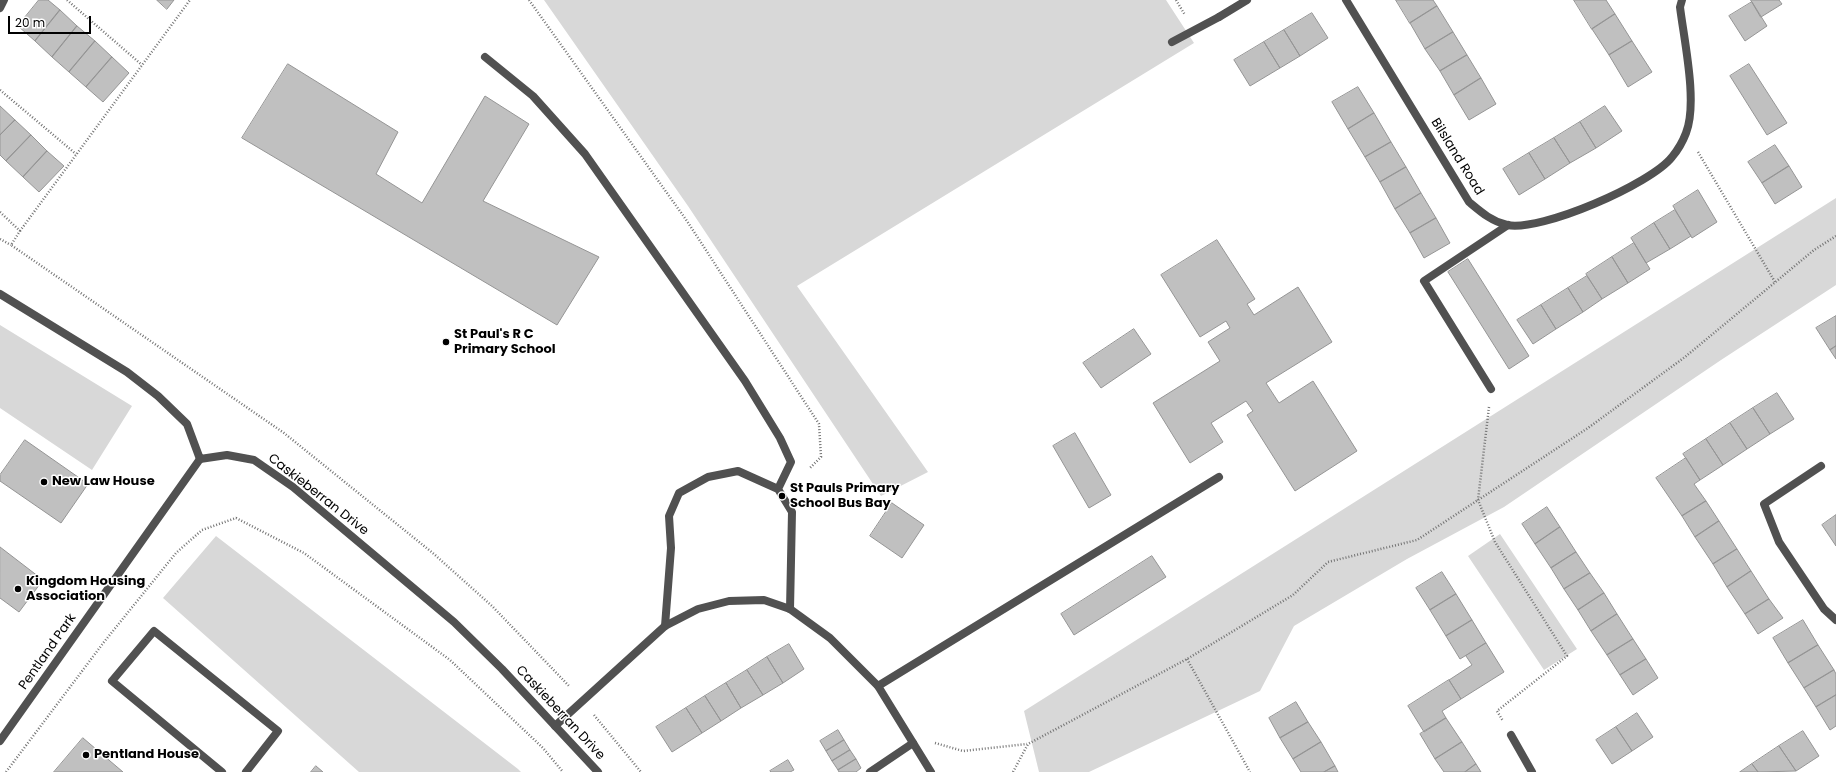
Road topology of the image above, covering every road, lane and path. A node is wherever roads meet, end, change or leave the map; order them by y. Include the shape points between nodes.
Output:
1 (67, 0) edge
2 (190, 0) edge
3 (529, 0) edge
4 (1247, 0) edge
5 (1346, 0) edge
6 (1682, 0) edge
7 (1172, 42) dead end
8 (484, 57) dead end
9 (142, 65) junction
10 (0, 90) edge
11 (1686, 132) junction
12 (76, 154) junction
13 (0, 212) edge
14 (1508, 225) junction
15 (20, 231) junction
16 (1836, 236) edge
17 (0, 239) edge
18 (11, 244) junction
19 (1775, 282) junction
20 (0, 294) edge
21 (1491, 389) joint
22 (200, 460) junction
23 (1821, 466) dead end
24 (805, 473) dead end
25 (1219, 477) dead end
26 (778, 489) junction
27 (1478, 500) junction
28 (790, 609) junction
29 (1836, 620) edge
30 (665, 626) junction
31 (1187, 659) junction
32 (878, 686) junction
33 (582, 701) junction
34 (555, 726) junction
35 (908, 735) junction
36 (1511, 735) joint
37 (0, 741) edge
38 (914, 743) junction
39 (1028, 744) junction
40 (6, 772) edge
41 (222, 772) edge
42 (246, 772) edge
43 (563, 772) edge
44 (598, 772) edge
45 (640, 772) edge
46 (870, 772) edge
47 (931, 772) edge
48 (1013, 772) edge
49 (1250, 772) edge
50 (1532, 772) edge

1 - 9 path
2 - 9 path
3 - 24 path via 687,221 819,424 821,457
4 - 7 street
5 - 14 street, Bilsland Road via 1469,202 1487,218
6 - 11 street, Bilsland Road via 1680,7 1691,103
8 - 26 street via 533,96 585,154 745,381 780,438 791,462
9 - 12 path
10 - 12 path
11 - 14 street, Bilsland Road via 1672,157 1651,174 1623,190 1589,207 1559,217
11 - 19 path
12 - 15 path
13 - 15 path
14 - 21 street via 1424,281
15 - 18 path
16 - 19 path via 1814,250
17 - 18 path
18 - 33 path via 284,433 434,554 492,606
19 - 27 path via 1685,357 1588,428
20 - 22 street via 127,372 158,396 187,424
21 - 27 path
22 - 34 street, Caskieberran Drive via 227,455 254,460 293,487 454,622
22 - 37 street, Pentland Park
23 - 29 street via 1764,504 1779,542 1824,609
25 - 32 street
26 - 28 street via 792,512
26 - 30 street via 738,471 708,477 679,493 669,516 671,548
27 - 31 path via 1417,540 1328,562 1293,595
27 - 36 path via 1495,542 1567,656 1497,711
28 - 30 street via 764,600 729,601 698,609
28 - 32 street via 830,638
30 - 33 street
31 - 39 path
31 - 49 path
32 - 35 street
33 - 34 street
33 - 45 path
34 - 44 street, Caskieberran Drive
35 - 38 street
35 - 39 path via 964,750
36 - 50 street
38 - 46 street
38 - 47 street
39 - 48 path
40 - 43 path via 104,642 176,553 202,530 236,518 304,553 450,660 543,748
41 - 42 street via 112,681 154,630 278,731

